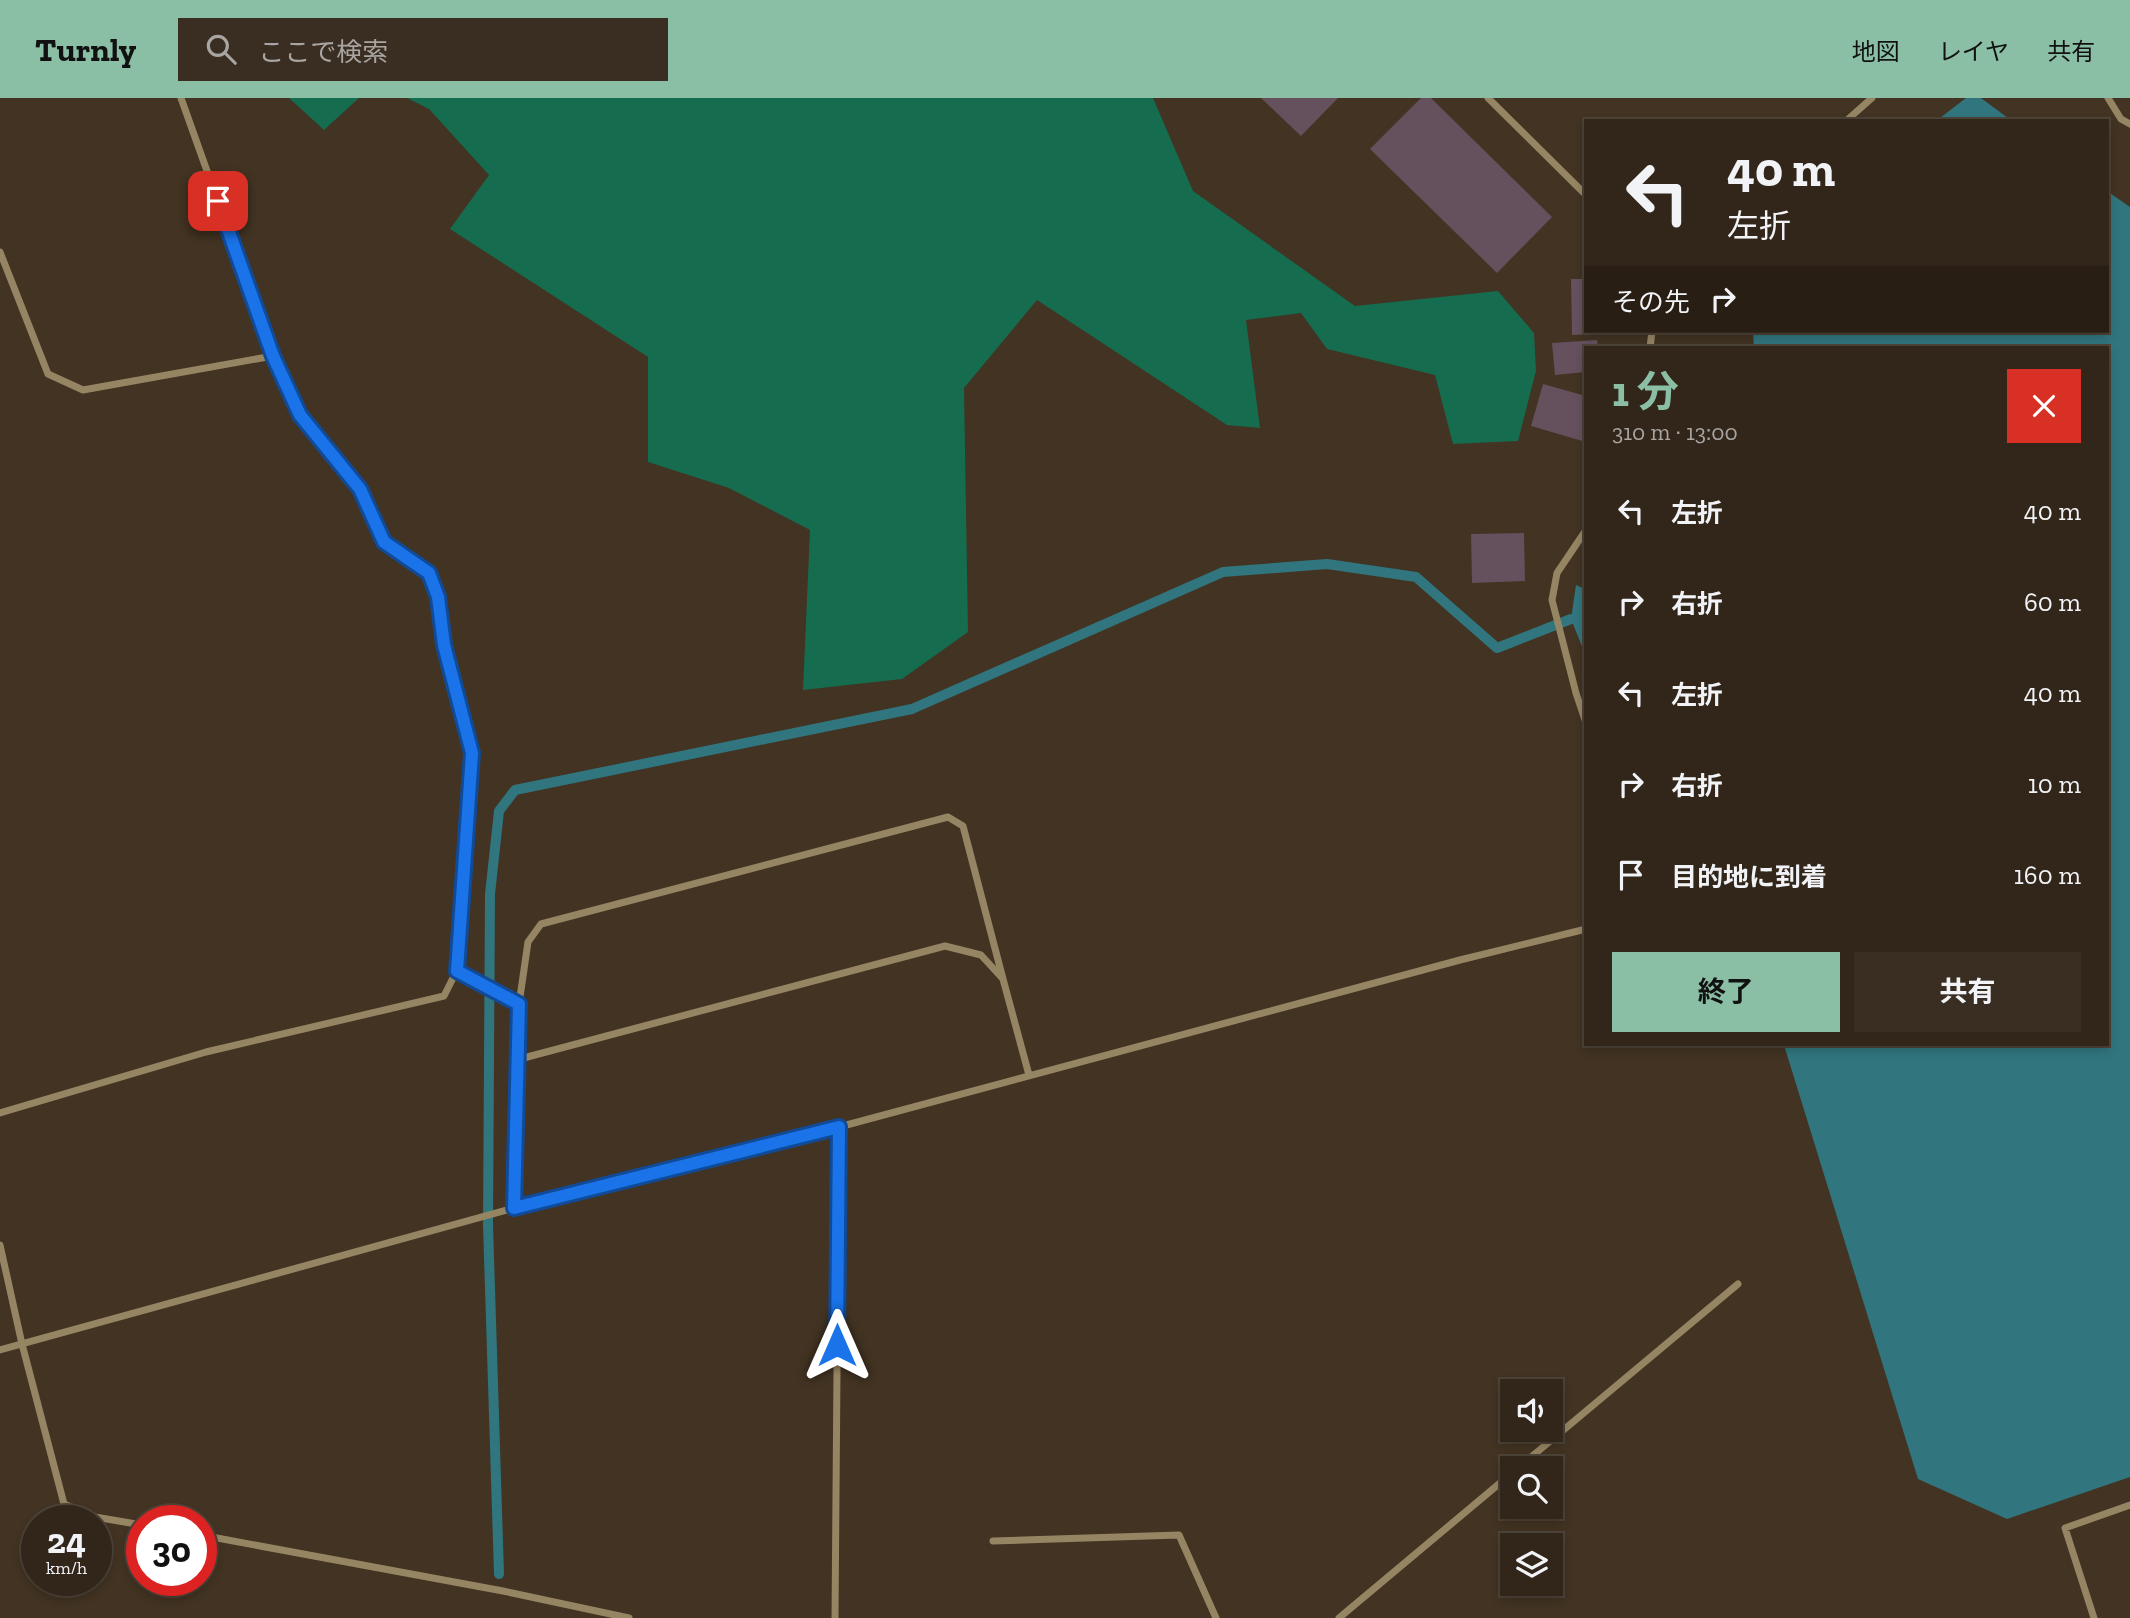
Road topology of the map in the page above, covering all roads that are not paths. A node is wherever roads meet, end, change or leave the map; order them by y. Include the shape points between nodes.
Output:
1 (181, 98) edge
2 (1488, 98) edge
3 (1872, 98) edge
4 (2108, 98) edge
5 (1848, 119) edge
6 (2130, 124) edge
7 (1584, 193) edge
8 (0, 252) edge
9 (273, 356) junction
10 (1584, 533) edge
11 (1584, 717) edge
12 (1584, 930) edge
13 (457, 971) junction
14 (1003, 979) junction
15 (519, 1004) junction
16 (516, 1060) junction
17 (1028, 1075) junction
18 (0, 1113) edge
19 (839, 1127) junction
20 (514, 1208) junction
21 (0, 1245) edge
22 (1738, 1284) dead end
23 (22, 1344) junction
24 (0, 1350) edge
25 (1532, 1456) edge
26 (1500, 1483) edge
27 (2130, 1506) edge
28 (126, 1522) edge
29 (217, 1538) edge
30 (993, 1541) dead end
31 (629, 1618) edge
32 (835, 1618) edge
33 (1216, 1618) edge
34 (1339, 1618) edge
35 (2094, 1618) edge

1 - 9 street
2 - 7 street
3 - 5 street
4 - 6 street via 2121,119
8 - 9 street via 48,374 83,390
9 - 13 street via 300,415 360,489 384,542 429,573 438,597 444,645 472,753
10 - 11 street via 1557,573 1552,600
12 - 17 street
13 - 15 street
13 - 18 street via 444,996 206,1052
14 - 15 street via 963,826 948,817 541,924 528,942
14 - 16 street via 981,955 945,946
14 - 17 street
15 - 16 street
16 - 20 street
17 - 19 street
19 - 20 street
19 - 32 street
20 - 23 street
21 - 23 street
22 - 25 street
23 - 24 street
23 - 28 street via 64,1504 95,1517
26 - 34 street
27 - 35 street via 2065,1528
29 - 31 street
30 - 33 street via 1179,1535

